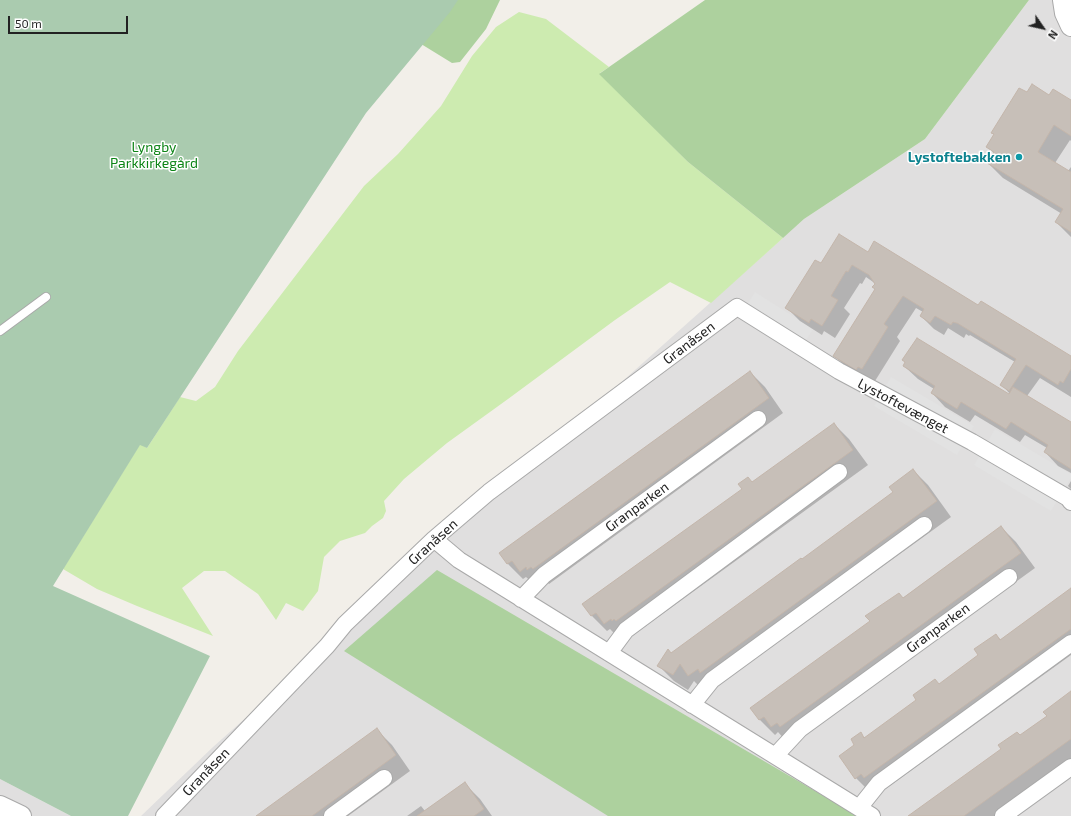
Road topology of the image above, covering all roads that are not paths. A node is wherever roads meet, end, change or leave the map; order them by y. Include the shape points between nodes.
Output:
1 (1063, 0) edge
2 (1071, 26) edge
3 (46, 297) dead end
4 (737, 307) joint
5 (0, 332) edge
6 (758, 420) dead end
7 (839, 472) dead end
8 (1071, 502) edge
9 (924, 525) dead end
10 (434, 539) junction
11 (1009, 577) dead end
12 (521, 599) junction
13 (1071, 643) edge
14 (609, 653) junction
15 (692, 705) junction
16 (775, 756) junction
17 (1071, 767) edge
18 (384, 778) dead end
19 (0, 806) edge
20 (865, 812) edge
21 (21, 816) edge
22 (164, 816) edge
23 (332, 816) edge
24 (1003, 816) edge

1 - 2 street
3 - 5 lane
4 - 8 street, Lystoftevænget via 839,371 972,442
4 - 10 street, Granåsen via 489,492
6 - 12 street, Granparken via 544,576
7 - 14 street via 626,630
9 - 15 street via 712,680
10 - 12 street via 459,560
10 - 22 street, Granåsen via 345,624
11 - 16 street, Granparken via 800,729
12 - 14 street
13 - 20 street via 879,783
14 - 15 street
15 - 16 street
16 - 20 street
17 - 24 street
18 - 23 street
19 - 21 street

